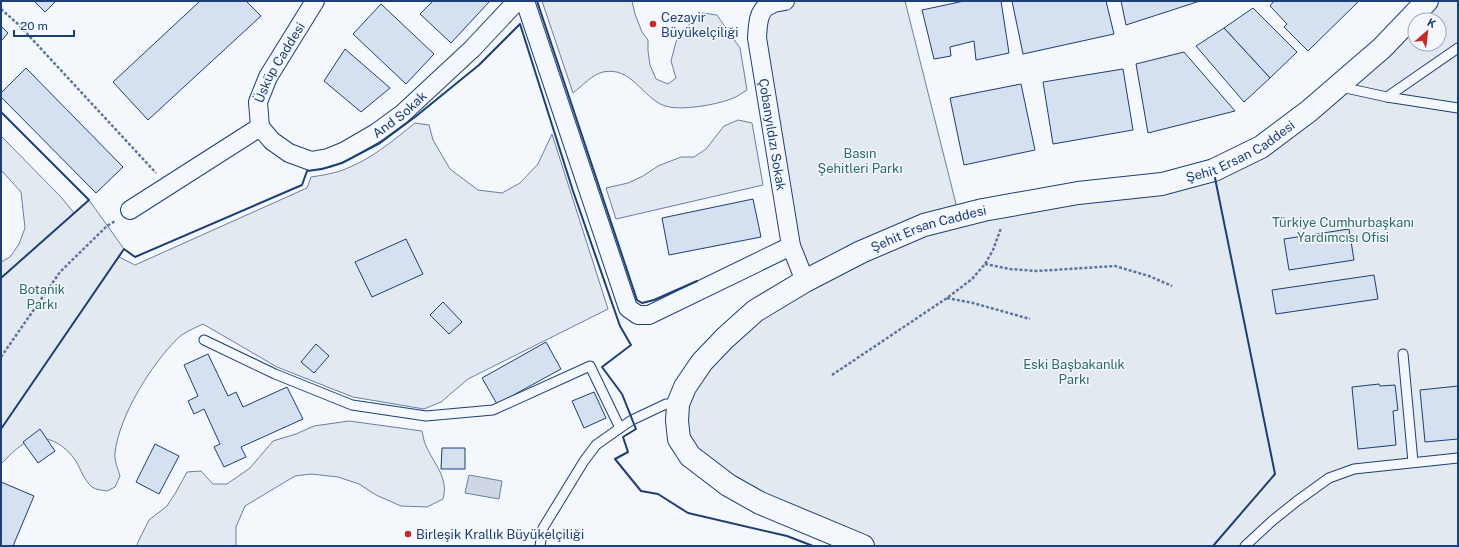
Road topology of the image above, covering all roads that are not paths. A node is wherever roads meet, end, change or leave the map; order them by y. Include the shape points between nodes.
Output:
1 (315, 1) edge
2 (517, 1) edge
3 (525, 1) edge
4 (785, 1) edge
5 (1427, 1) edge
6 (1458, 48) edge
7 (1337, 86) junction
8 (1387, 97) junction
9 (1458, 108) edge
10 (260, 127) junction
11 (130, 210) road end
12 (790, 246) junction
13 (805, 281) junction
14 (204, 340) dead end
15 (1403, 354) dead end
16 (678, 404) junction
17 (620, 428) junction
18 (1458, 458) edge
19 (1412, 462) junction
20 (540, 546) edge
21 (863, 546) edge
22 (1245, 546) edge

1 - 10 street, Üsküp Caddesi via 268,77 258,102
2 - 10 street, And Sokak via 472,50 402,114 345,151 311,161 289,153 272,141
3 - 12 street via 628,308 638,315 649,315
4 - 12 street, Çobanyıldızı Sokak via 769,5 762,11 757,38
5 - 7 main road, Şehit Ersan Caddesi via 1382,48
6 - 8 lane
7 - 8 lane
7 - 13 main road, Şehit Ersan Caddesi via 1261,147 1214,170 1162,184 1078,193 982,210 924,225 861,252
8 - 9 lane
10 - 11 street
12 - 13 street, Çobanyıldızı Sokak
13 - 16 main road, Şehit Ersan Caddesi via 755,311 725,338 702,362 685,386
14 - 17 lane via 275,374 352,405 426,416 493,410 590,366
15 - 19 lane
16 - 17 lane via 666,404
16 - 21 main road, Şehit Ersan Caddesi via 679,439 690,456 709,471 760,503
17 - 20 lane via 596,445 584,461 543,528
18 - 19 lane
19 - 22 lane via 1354,469 1329,478 1272,521

